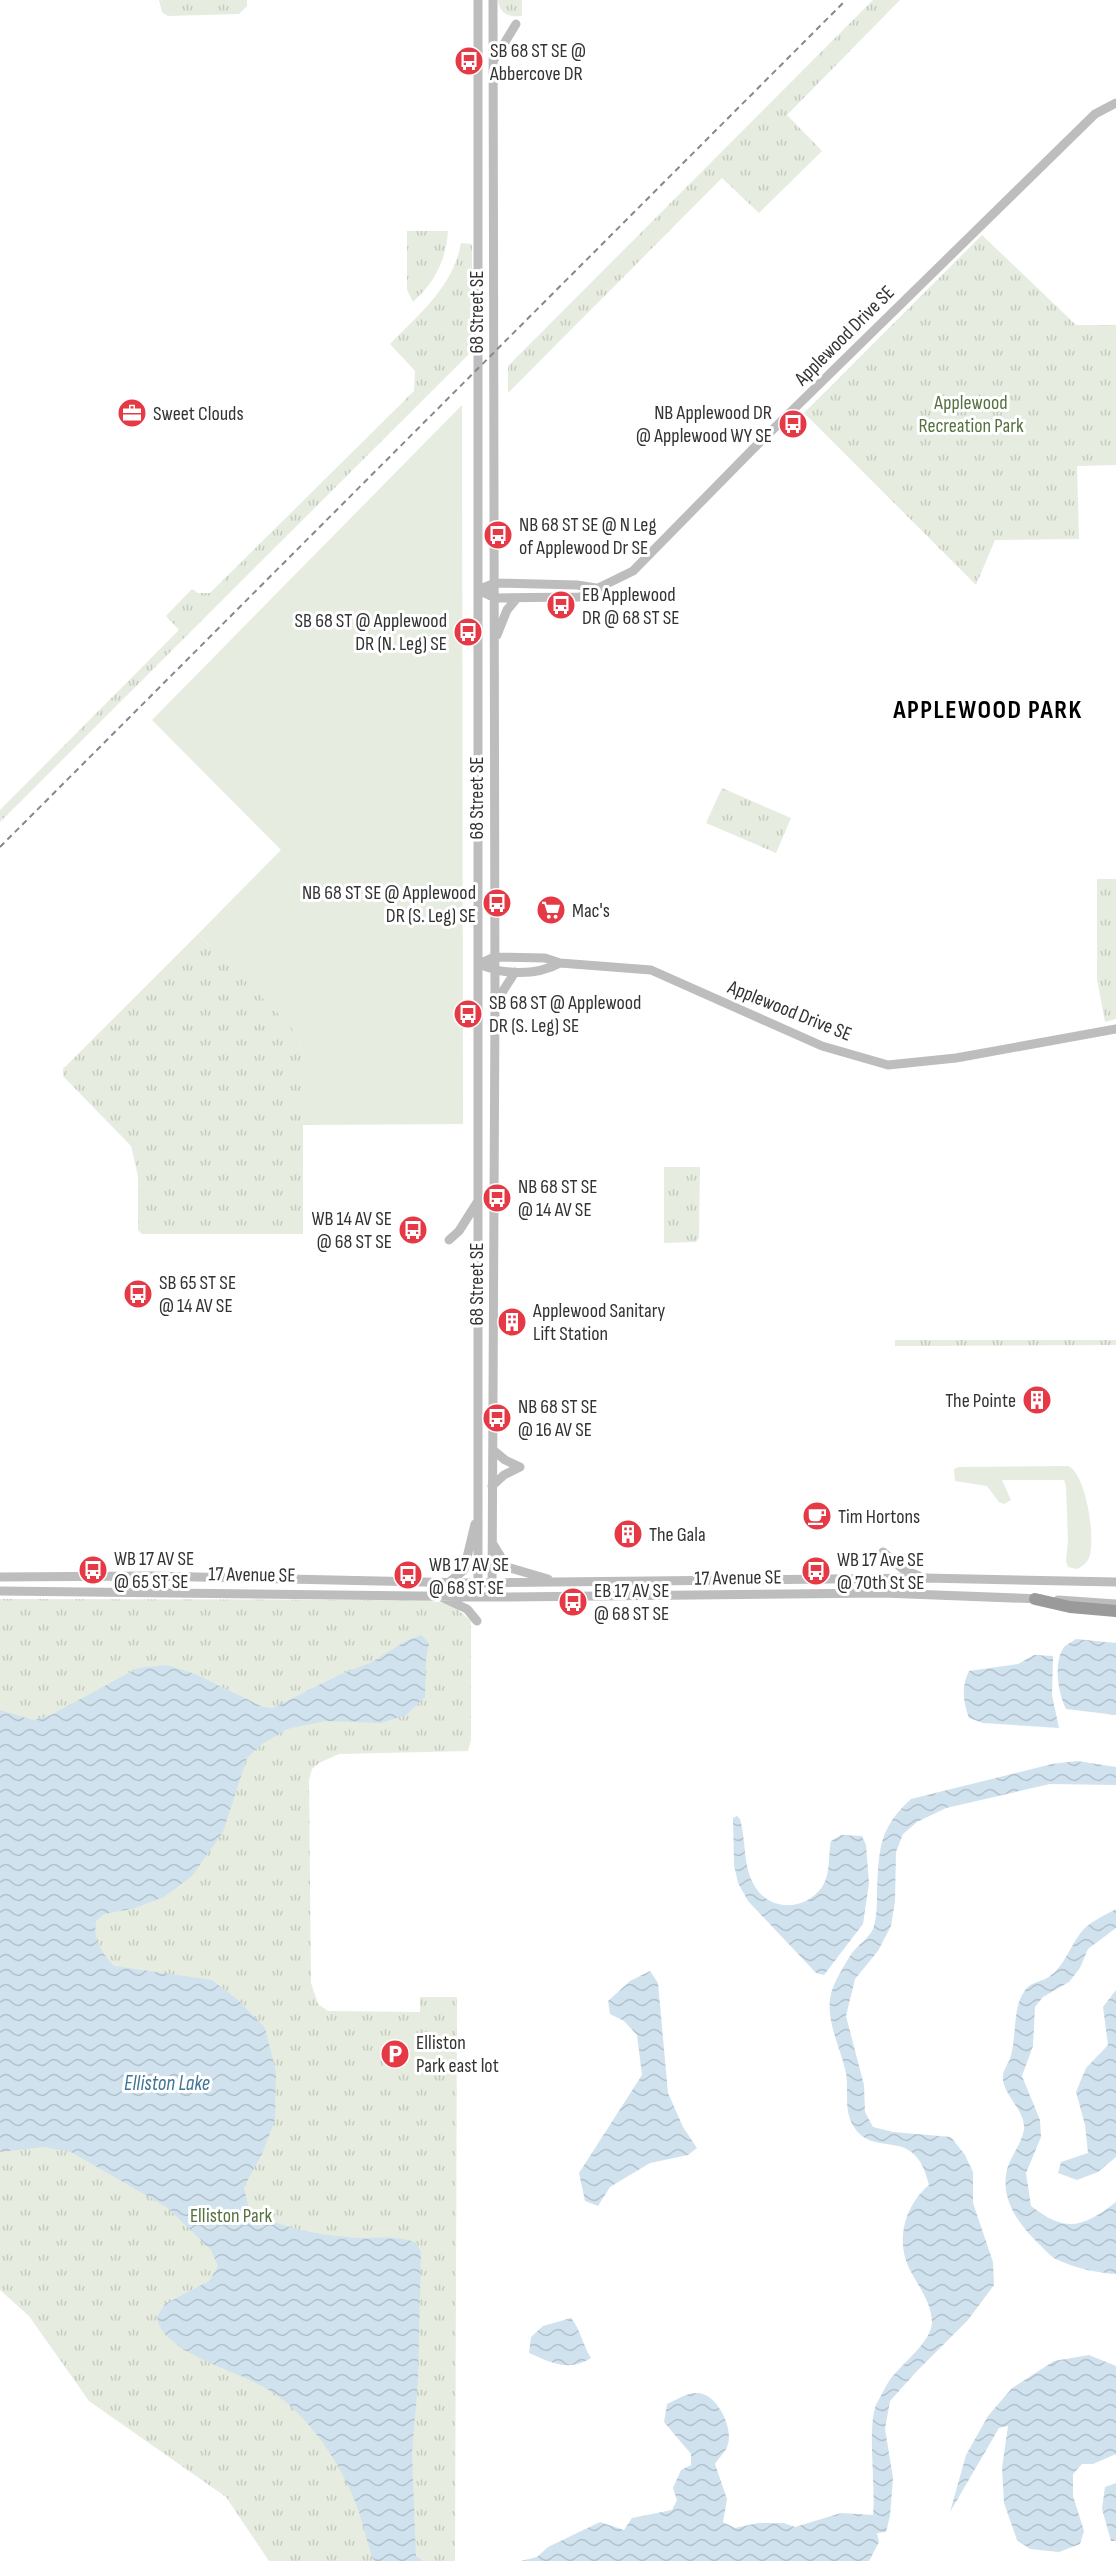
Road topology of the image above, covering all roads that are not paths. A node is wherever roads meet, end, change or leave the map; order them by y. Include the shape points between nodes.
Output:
1 (478, 0) edge
2 (493, 0) edge
3 (516, 24) dead end
4 (493, 62) junction
5 (1116, 102) edge
6 (495, 584) junction
7 (596, 588) junction
8 (478, 590) junction
9 (495, 598) junction
10 (517, 598) junction
11 (495, 642) junction
12 (494, 957) junction
13 (560, 963) junction
14 (479, 964) junction
15 (495, 971) junction
16 (515, 972) junction
17 (495, 1004) junction
18 (1116, 1029) edge
19 (478, 1201) junction
20 (449, 1240) dead end
21 (493, 1450) junction
22 (492, 1486) junction
23 (478, 1510) junction
24 (492, 1542) junction
25 (883, 1552) dead end
26 (0, 1576) edge
27 (149, 1576) junction
28 (924, 1578) junction
29 (1116, 1582) edge
30 (448, 1583) junction
31 (479, 1583) junction
32 (492, 1583) junction
33 (563, 1583) junction
34 (0, 1591) edge
35 (149, 1591) junction
36 (433, 1594) junction
37 (478, 1596) junction
38 (492, 1596) junction
39 (1035, 1599) junction
40 (1116, 1604) edge
41 (1116, 1611) edge
42 (477, 1621) dead end

1 - 8 main road, 68 Street SE
2 - 4 main road, 68 Street SE
3 - 4 main road
4 - 6 main road, 68 Street SE
5 - 7 main road, Applewood Drive SE via 1095,114 633,571
6 - 7 main road, Applewood Drive SE
6 - 8 main road, Applewood Drive SE
6 - 9 main road, 68 Street SE
7 - 10 main road, Applewood Drive SE via 580,597
8 - 9 main road, Applewood Drive SE
8 - 14 main road, 68 Street SE
9 - 10 main road, Applewood Drive SE
9 - 11 main road, 68 Street SE
10 - 11 main road via 507,610
11 - 12 main road, 68 Street SE
12 - 13 main road, Applewood Drive SE via 545,958
12 - 14 main road, Applewood Drive SE
12 - 15 main road, 68 Street SE
13 - 16 main road, Applewood Drive SE via 546,971
13 - 18 main road, Applewood Drive SE via 651,970 822,1046 888,1065 956,1058
14 - 15 main road, Applewood Drive SE
14 - 19 main road, 68 Street SE
15 - 16 main road, Applewood Drive SE
15 - 17 main road, 68 Street SE
16 - 17 main road
17 - 21 main road, 68 Street SE
19 - 20 main road via 459,1232
19 - 23 main road, 68 Street SE
21 - 22 main road, 68 Street SE
21 - 22 main road via 520,1467
22 - 24 main road, 68 Street SE
23 - 30 main road via 464,1570
23 - 31 main road, 68 Street SE
24 - 32 main road, 68 Street SE
24 - 33 main road via 507,1567
25 - 28 main road via 904,1570
26 - 27 main road, 17 Avenue SE
27 - 30 main road, 17 Avenue SE
27 - 35 main road
28 - 29 main road, 17 Avenue SE
28 - 33 main road, 17 Avenue SE
30 - 31 main road, 17 Avenue SE
31 - 32 main road, 17 Avenue SE
31 - 37 main road, 68 Street SE
32 - 33 main road, 17 Avenue SE
32 - 38 main road, 68 Street SE
34 - 35 main road, 17 Avenue SE
35 - 36 main road, 17 Avenue SE
36 - 37 main road, 17 Avenue SE
36 - 42 main road via 460,1605
37 - 38 main road, 17 Avenue SE
38 - 39 main road, 17 Avenue SE via 883,1593
39 - 40 main road, 17 Avenue SE
39 - 41 highway

